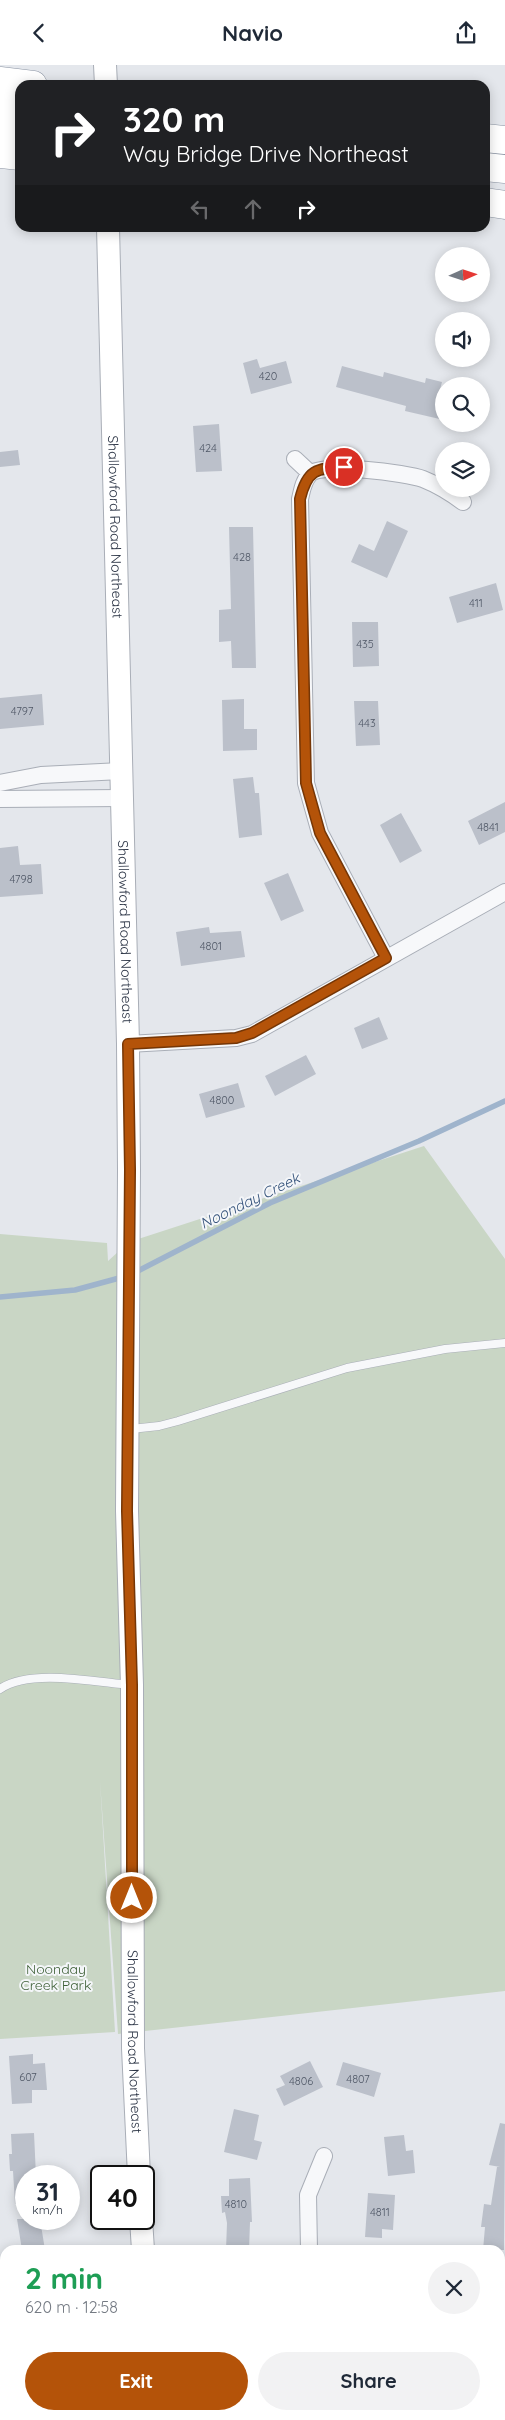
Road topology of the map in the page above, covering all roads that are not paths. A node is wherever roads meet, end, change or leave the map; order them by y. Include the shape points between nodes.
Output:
1 (105, 65) edge
2 (106, 80) edge
3 (0, 81) edge
4 (15, 83) edge
5 (0, 109) edge
6 (15, 110) edge
7 (0, 130) edge
8 (15, 132) edge
9 (490, 138) edge
10 (505, 140) edge
11 (0, 154) edge
12 (15, 156) edge
13 (490, 168) edge
14 (505, 169) edge
15 (490, 203) edge
16 (505, 205) edge
17 (490, 212) edge
18 (505, 213) edge
19 (108, 236) edge
20 (295, 459) dead end
21 (310, 473) junction
22 (463, 502) dead end
23 (121, 771) junction
24 (0, 783) edge
25 (122, 798) junction
26 (0, 799) edge
27 (505, 892) edge
28 (386, 958) junction
29 (128, 1044) junction
30 (505, 1343) edge
31 (127, 1429) junction
32 (132, 1685) junction
33 (0, 1689) edge
34 (324, 2156) dead end
35 (138, 2165) edge
36 (142, 2230) edge
37 (143, 2245) edge
38 (309, 2245) edge

1 - 2 street
3 - 4 highway
5 - 6 highway
7 - 8 highway
9 - 10 highway
11 - 12 highway
13 - 14 highway
15 - 16 highway
17 - 18 highway
19 - 23 street, Shallowford Road Northeast
20 - 21 street
21 - 22 street via 344,467 421,478
21 - 28 street via 300,499 306,783 320,833
23 - 24 street via 41,775
23 - 25 street, Shallowford Road Northeast
25 - 26 street
25 - 29 street, Shallowford Road Northeast
27 - 28 street
28 - 29 street via 252,1033 236,1038
29 - 31 street, Shallowford Road Northeast
30 - 31 lane via 386,1359 329,1373 178,1421
31 - 32 street, Shallowford Road Northeast
32 - 33 lane via 43,1679 17,1681
32 - 35 street, Shallowford Road Northeast via 132,2048
34 - 38 street via 308,2195
36 - 37 street

